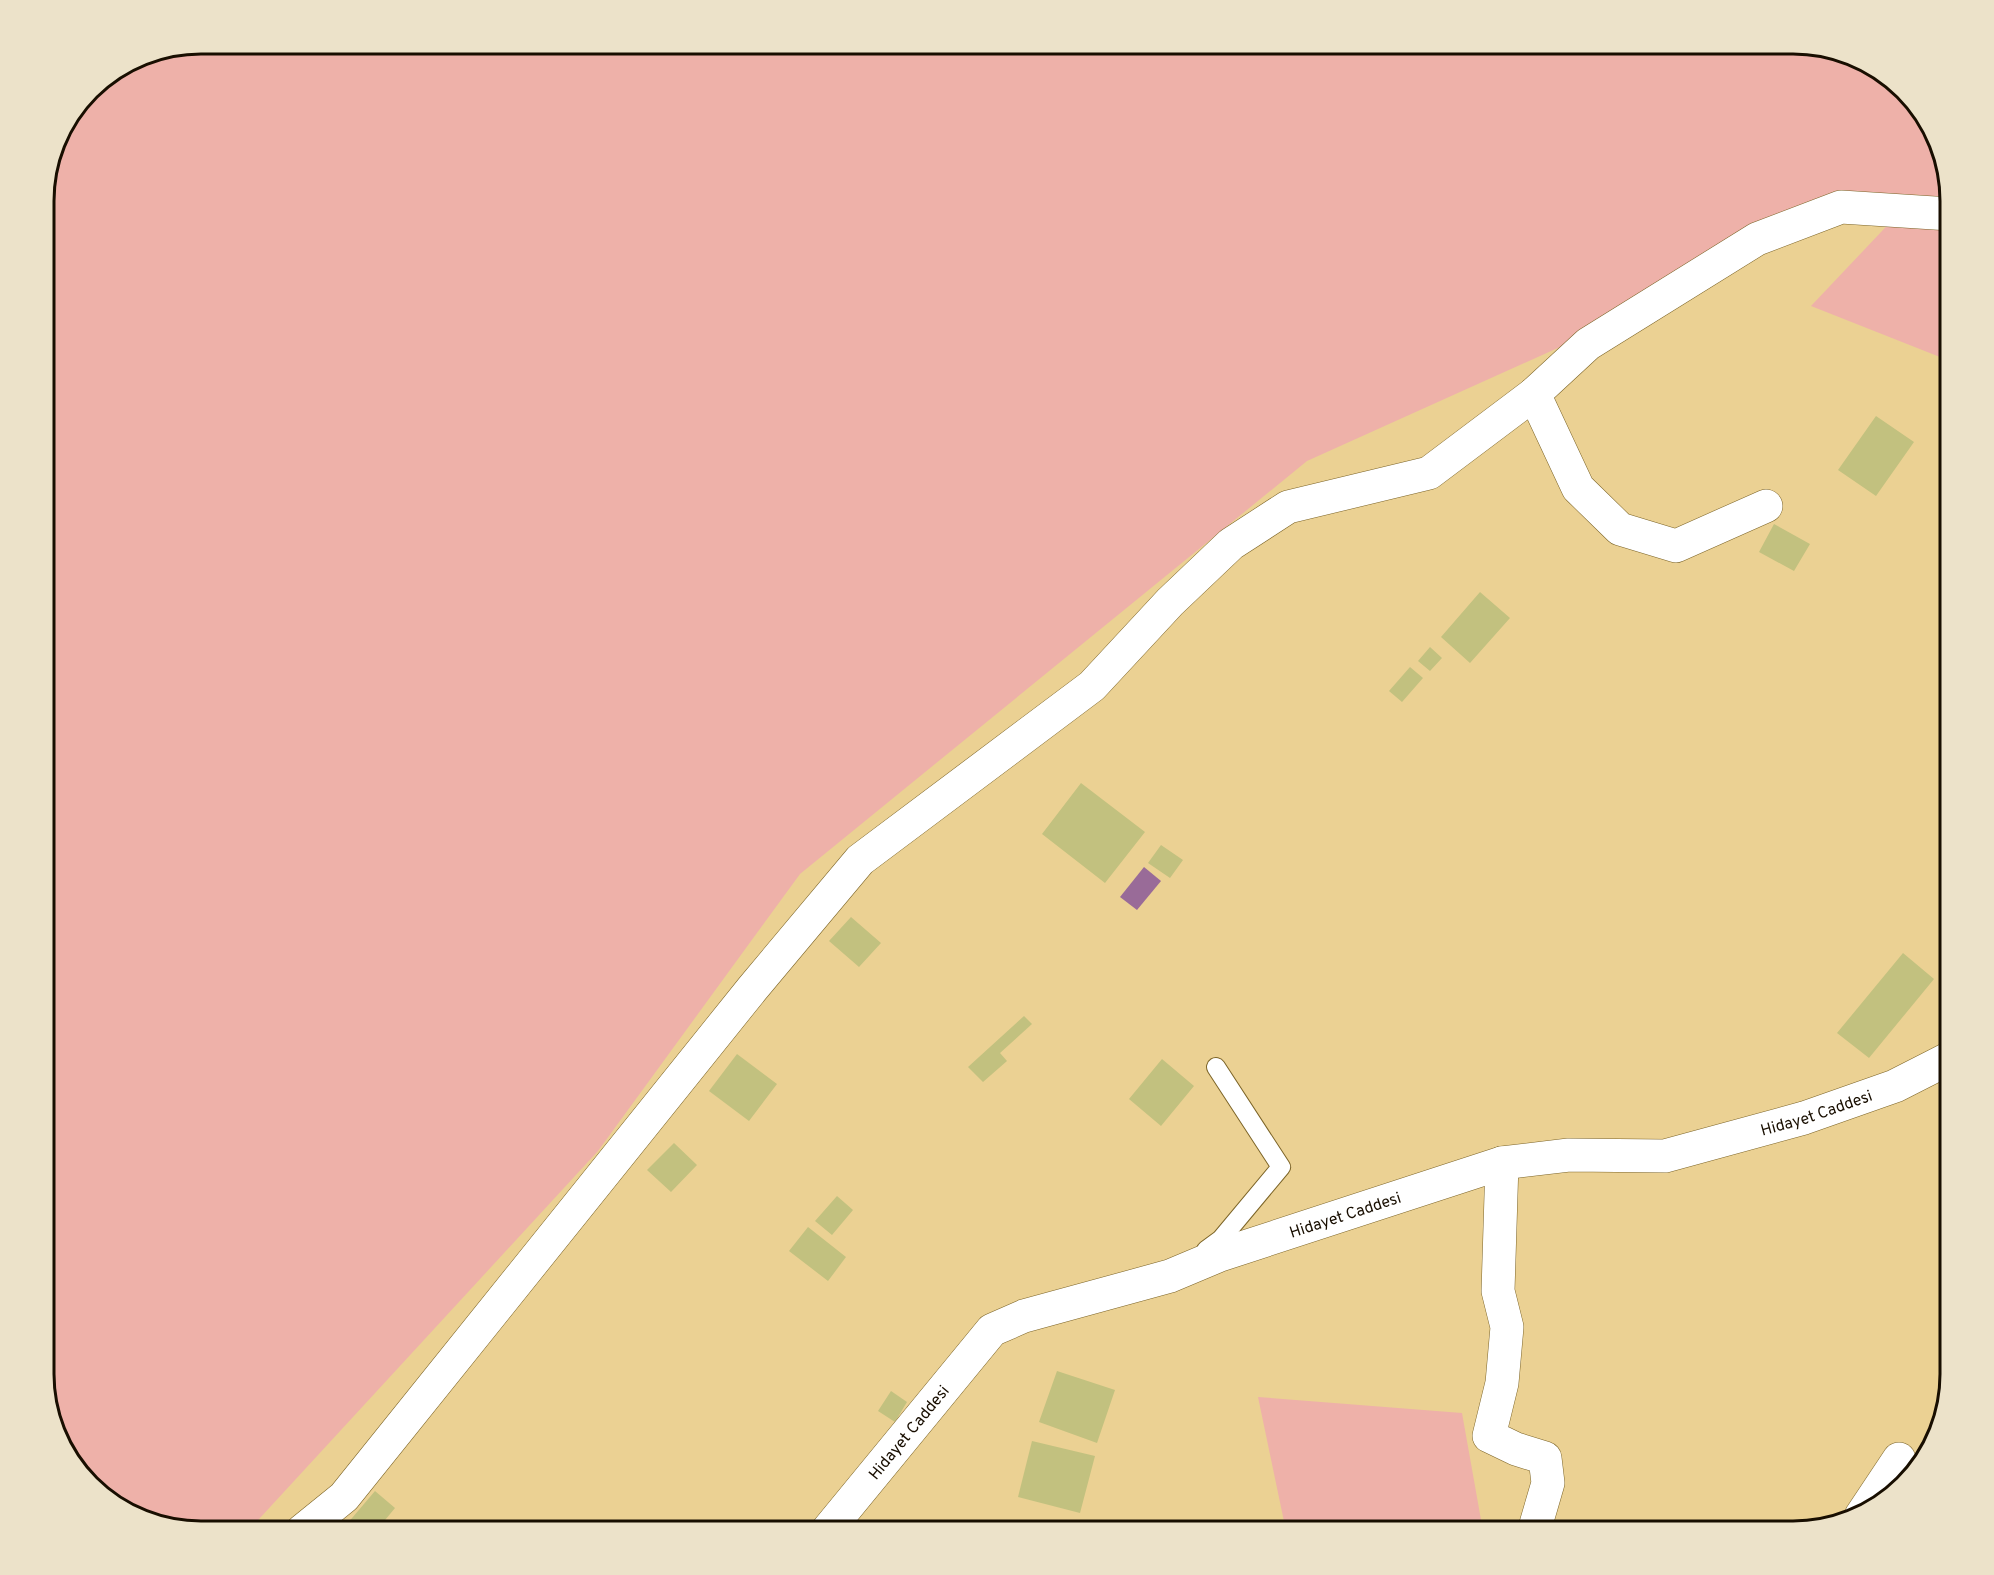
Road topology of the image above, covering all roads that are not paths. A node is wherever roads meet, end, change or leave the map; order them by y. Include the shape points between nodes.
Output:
1 (1940, 213) edge
2 (1534, 394) junction
3 (1767, 506) dead end
4 (1940, 1063) edge
5 (1216, 1066) dead end
6 (1502, 1163) junction
7 (1170, 1276) junction
8 (1899, 1459) dead end
9 (1874, 1497) edge
10 (315, 1521) edge
11 (836, 1521) edge
12 (1537, 1521) edge

1 - 2 street via 1841,207 1757,239 1588,344
2 - 3 street via 1578,488 1620,529 1676,546
2 - 10 street via 1429,473 1288,507 1230,544 1092,686 860,860 344,1497
4 - 6 street, Hidayet Caddesi via 1895,1086 1804,1118 1665,1156 1569,1155
5 - 7 lane via 1281,1167 1221,1239
6 - 7 street, Hidayet Caddesi via 1221,1255
6 - 12 street via 1498,1291 1507,1327 1502,1383 1489,1436 1545,1458 1548,1484
7 - 11 street, Hidayet Caddesi via 1024,1316 992,1330
8 - 9 street

